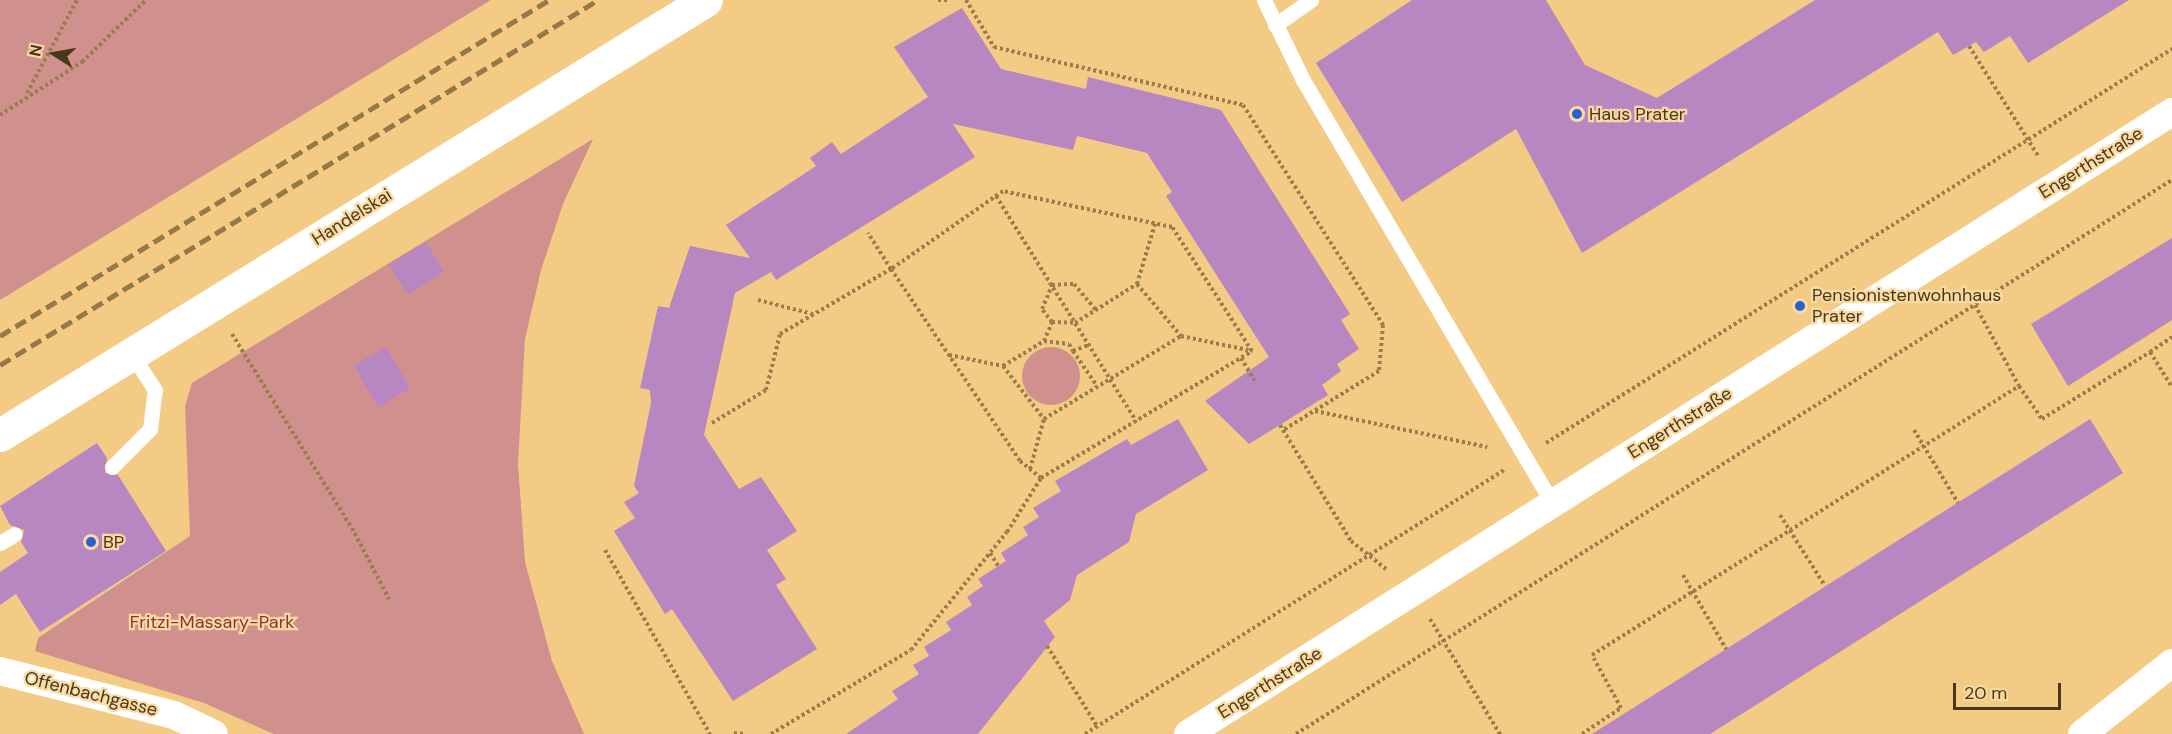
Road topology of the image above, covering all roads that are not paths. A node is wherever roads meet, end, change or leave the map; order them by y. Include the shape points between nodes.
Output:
1 (706, 0) edge
2 (1264, 0) edge
3 (1311, 0) edge
4 (1275, 25) junction
5 (2172, 112) edge
6 (131, 353) junction
7 (0, 435) edge
8 (112, 467) dead end
9 (1552, 504) junction
10 (15, 534) dead end
11 (0, 543) edge
12 (2172, 663) edge
13 (0, 671) edge
14 (214, 734) edge
15 (1188, 734) edge
16 (2082, 734) edge

1 - 6 main road, Handelskai
2 - 4 lane
3 - 4 lane
4 - 9 lane
5 - 9 street, Engerthstraße
6 - 7 main road, Handelskai
6 - 8 lane via 156,390 150,429
9 - 15 street, Engerthstraße
10 - 11 lane
12 - 16 street
13 - 14 street, Offenbachgasse via 174,715

